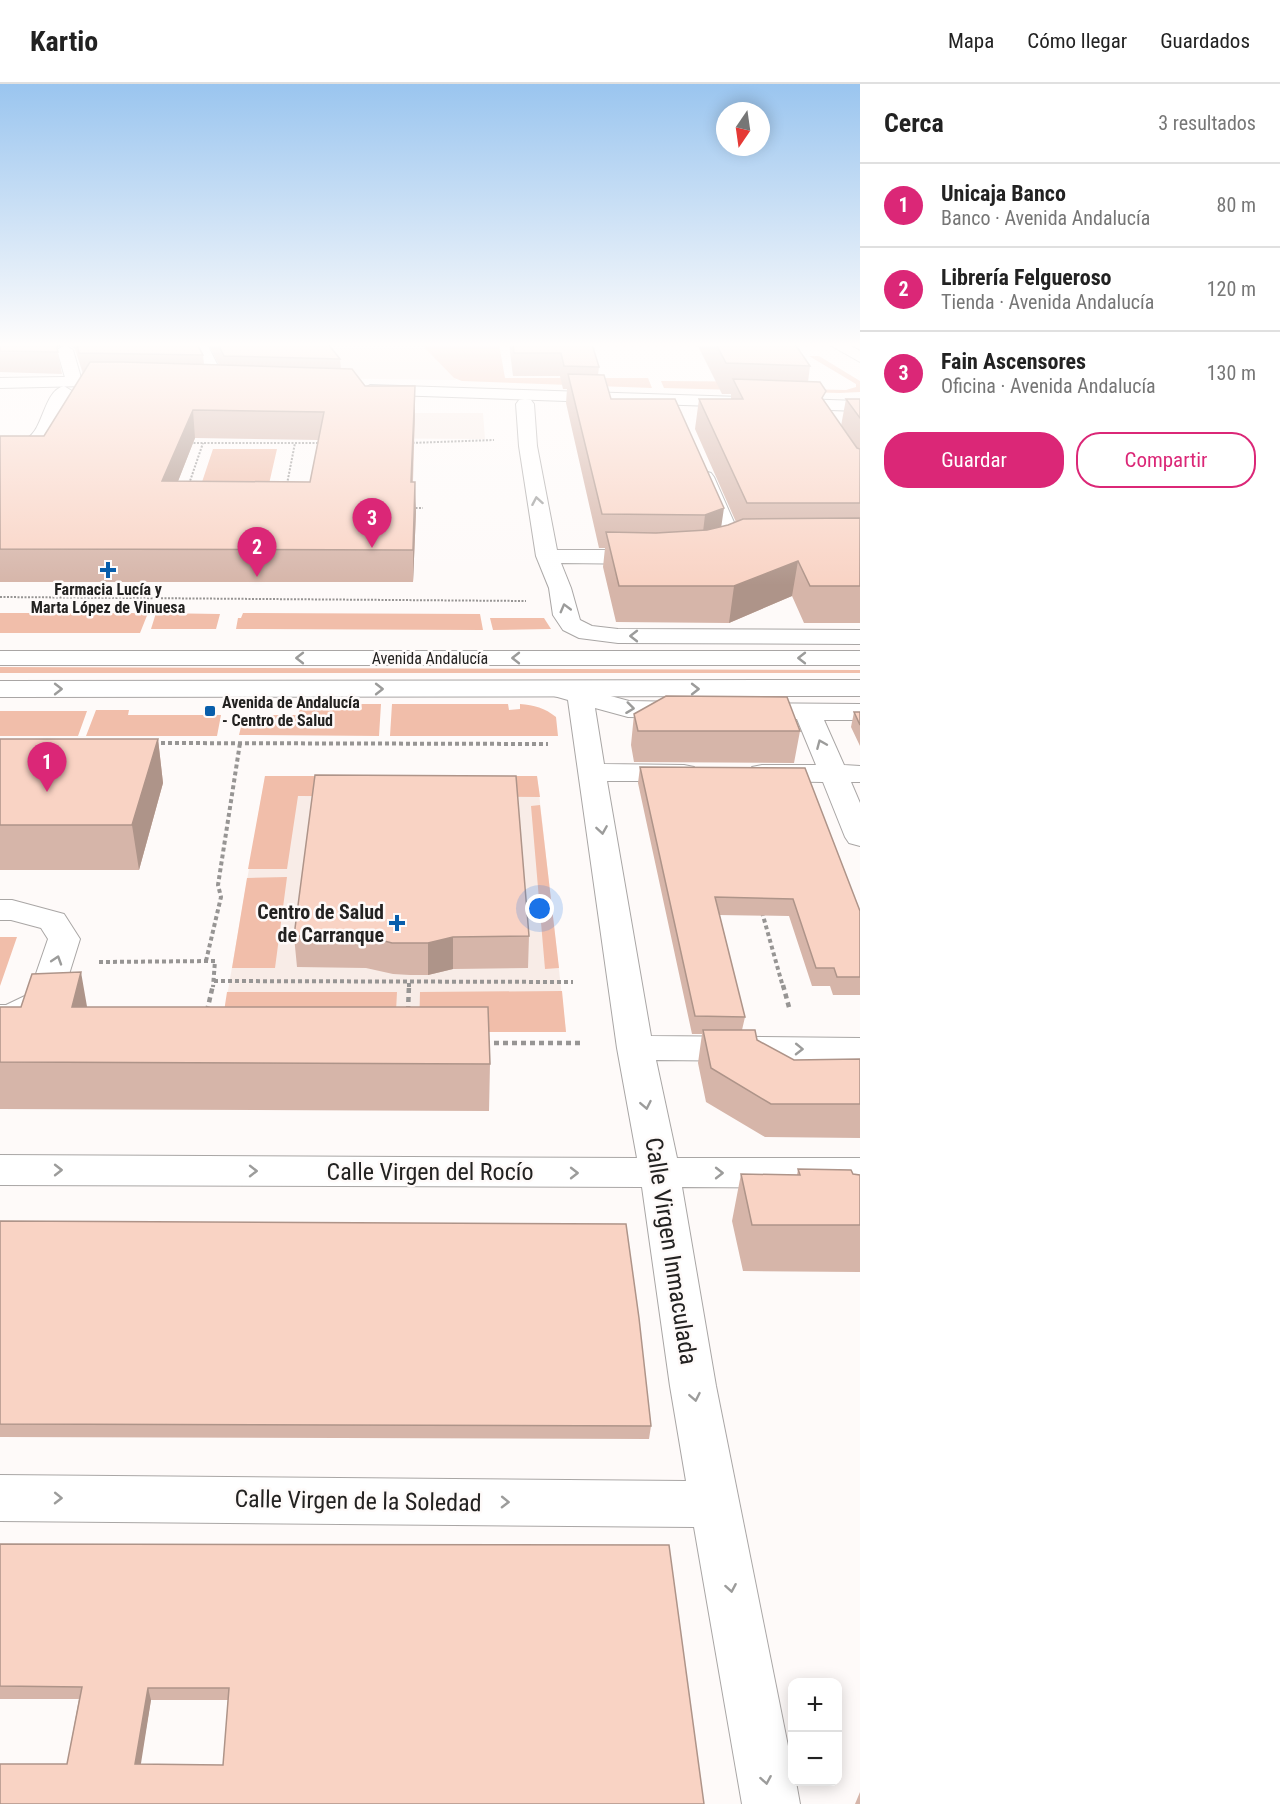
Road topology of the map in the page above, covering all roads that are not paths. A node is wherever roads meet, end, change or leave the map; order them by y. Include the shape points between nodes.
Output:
1 (46, 424) edge
2 (526, 424) edge
3 (15, 429) dead end
4 (40, 434) junction
5 (0, 449) edge
6 (697, 460) edge
7 (733, 545) junction
8 (756, 545) edge
9 (711, 555) edge
10 (547, 556) junction
11 (665, 557) edge
12 (860, 637) edge
13 (0, 658) edge
14 (860, 658) edge
15 (860, 688) edge
16 (0, 689) edge
17 (553, 689) junction
18 (580, 696) junction
19 (807, 711) junction
20 (860, 712) edge
21 (593, 772) junction
22 (847, 774) edge
23 (860, 837) edge
24 (0, 910) edge
25 (0, 1017) edge
26 (635, 1048) junction
27 (860, 1050) edge
28 (0, 1170) edge
29 (660, 1173) junction
30 (860, 1173) edge
31 (0, 1498) edge
32 (716, 1504) junction
33 (771, 1804) edge

1 - 4 street
10 -> 2 street
3 - 4 street
4 - 5 street via 16,447
6 - 7 street
7 - 8 street
7 - 9 street
10 - 11 street
12 -> 10 street via 587,633 571,625 565,615 560,588
14 -> 13 street, Avenida Andalucía
17 -> 15 street, Avenida Andalucía
16 -> 17 street, Avenida Andalucía
17 - 18 street, Avenida Andalucía
18 -> 19 street, Avenida Andalucía via 628,709
18 - 21 street, Calle Virgen Inmaculada
19 - 20 street, Avenida Andalucía
22 -> 19 street
21 - 22 street
21 -> 26 street, Calle Virgen Inmaculada
22 - 23 street
25 -> 24 street via 12,1017 44,1000 64,939 52,921
26 -> 27 street
26 -> 29 street, Calle Virgen Inmaculada
28 -> 29 street, Calle Virgen del Rocío
29 -> 30 street, Calle Virgen del Rocío
29 -> 32 street, Calle Virgen Inmaculada
31 -> 32 street, Calle Virgen de la Soledad
32 -> 33 street, Calle Virgen Inmaculada

